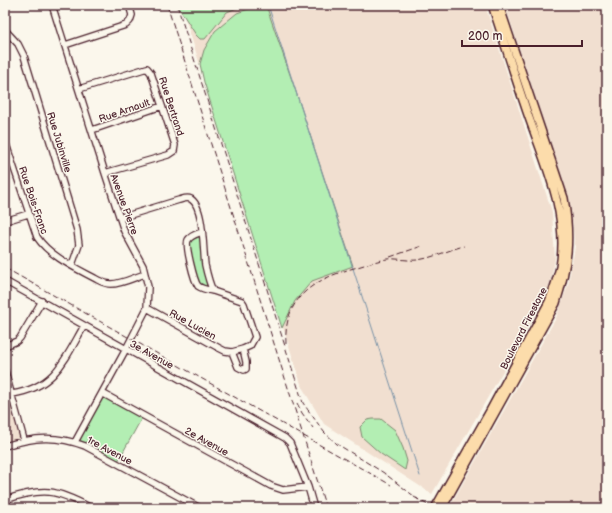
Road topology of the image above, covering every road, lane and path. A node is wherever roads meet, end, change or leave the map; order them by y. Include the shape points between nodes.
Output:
1 (52, 5) edge
2 (129, 5) edge
3 (492, 5) edge
4 (499, 5) edge
5 (5, 30) edge
6 (65, 45) junction
7 (79, 89) junction
8 (162, 106) junction
9 (92, 130) junction
10 (5, 141) edge
11 (104, 174) junction
12 (28, 214) junction
13 (120, 218) junction
14 (5, 221) edge
15 (202, 232) junction
16 (72, 265) junction
17 (145, 274) junction
18 (5, 281) edge
19 (213, 291) junction
20 (42, 301) junction
21 (146, 308) junction
22 (84, 326) junction
23 (5, 346) edge
24 (126, 349) junction
25 (243, 349) junction
26 (232, 352) junction
27 (5, 371) edge
28 (102, 393) junction
29 (12, 394) junction
30 (24, 440) junction
31 (75, 442) junction
32 (5, 446) edge
33 (308, 487) junction
34 (5, 500) edge
35 (91, 508) edge
36 (200, 508) edge
37 (314, 508) edge
38 (435, 508) edge
39 (442, 508) edge

1 - 6 street, Avenue Pierre
2 - 6 street via 132,15 126,24
3 - 38 main road, Boulevard Firestone via 556,196 561,223 560,266 549,302
4 - 39 main road, Boulevard Firestone via 564,198 567,256 556,303
5 - 16 street, Rue Jubinville via 18,44 24,56 77,230 79,245
6 - 7 street, Avenue Pierre
7 - 8 street, Rue Bertrand via 147,68
7 - 9 street, Avenue Pierre
8 - 9 street, Rue Arnault
8 - 11 street, Rue Bertrand via 175,145 174,151
9 - 11 street, Avenue Pierre
10 - 12 street, Rue Bois-Franc
11 - 13 street, Avenue Pierre
12 - 14 street
12 - 16 street, Rue Bois-Franc via 42,246
13 - 15 street via 185,198 196,205
13 - 17 street, Avenue Pierre
15 - 19 street via 205,265
15 - 19 street via 189,239 187,247 197,283 202,288
16 - 17 street, Rue Bois-Franc via 110,284
17 - 21 street, Avenue Pierre via 148,287
18 - 20 street, 3e Avenue
19 - 25 street via 239,299 244,304 255,337 250,346
20 - 22 street, 3e Avenue
20 - 23 street via 20,338
21 - 24 street, Avenue Pierre
21 - 26 street, Rue Lucien via 219,348
22 - 24 street, 3e Avenue
22 - 29 street via 56,372 41,384
24 - 28 street, Avenue Pierre
24 - 33 street, 3e Avenue via 285,438 290,443
25 - 26 street
25 - 26 street via 246,366 244,370 238,367
27 - 29 street
28 - 31 street, Avenue Pierre
28 - 33 street, 2e Avenue via 271,486 283,490
29 - 30 street
30 - 31 street, 1re Avenue via 60,438
30 - 32 street, 1re Avenue
31 - 36 street, 1re Avenue
33 - 37 street
34 - 35 street via 40,491 55,492 72,497

